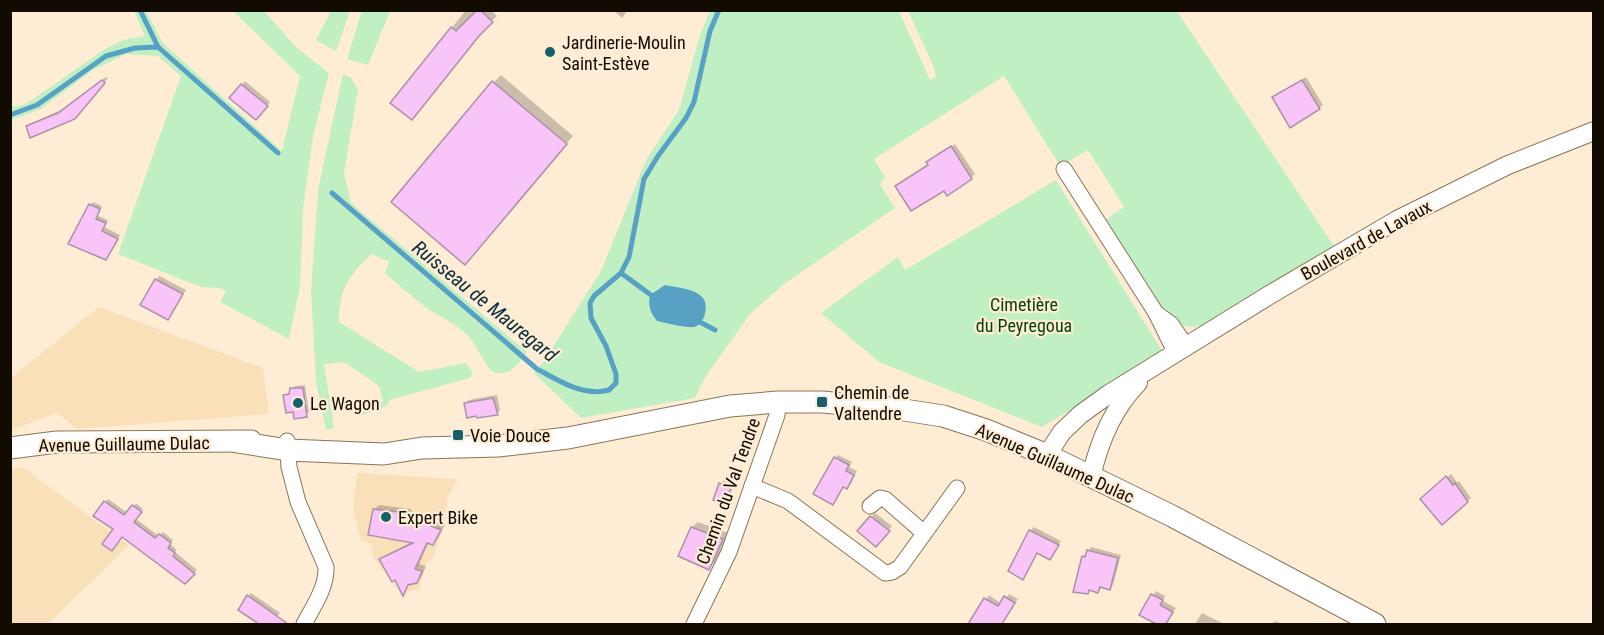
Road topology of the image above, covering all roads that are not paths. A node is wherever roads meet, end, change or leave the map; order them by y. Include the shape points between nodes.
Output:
1 (1593, 131) edge
2 (1064, 169) dead end
3 (1181, 350) junction
4 (1149, 370) junction
5 (778, 402) junction
6 (1095, 404) junction
7 (1110, 421) junction
8 (287, 445) junction
9 (10, 448) edge
10 (1047, 455) junction
11 (1091, 477) junction
12 (752, 486) junction
13 (957, 488) dead end
14 (870, 506) dead end
15 (924, 533) junction
16 (1347, 618) edge
17 (304, 624) edge
18 (694, 624) edge
19 (1375, 624) edge

1 - 3 street, Boulevard de Lavaux via 1509,165 1397,220
2 - 3 street
3 - 4 street, Boulevard de Lavaux
4 - 6 street, Boulevard de Lavaux
4 - 7 street, Boulevard de Lavaux via 1125,396
5 - 8 main road, Avenue Guillaume Dulac via 730,406 568,438 498,446 422,448 384,454
5 - 10 main road, Avenue Guillaume Dulac via 851,403 943,416
5 - 12 street, Chemin du Val Tendre
6 - 7 street
6 - 10 street, Boulevard de Lavaux via 1062,432
7 - 11 street, Boulevard de Lavaux
8 - 9 main road, Avenue Guillaume Dulac via 57,442
8 - 17 street via 298,502 327,577
10 - 11 main road, Avenue Guillaume Dulac
11 - 16 main road, Avenue Guillaume Dulac via 1172,516
12 - 15 street via 788,501 885,573 900,567
12 - 18 street, Chemin du Val Tendre via 729,552
13 - 15 street
14 - 15 street via 875,500 885,499
16 - 19 main road, Avenue Guillaume Dulac

